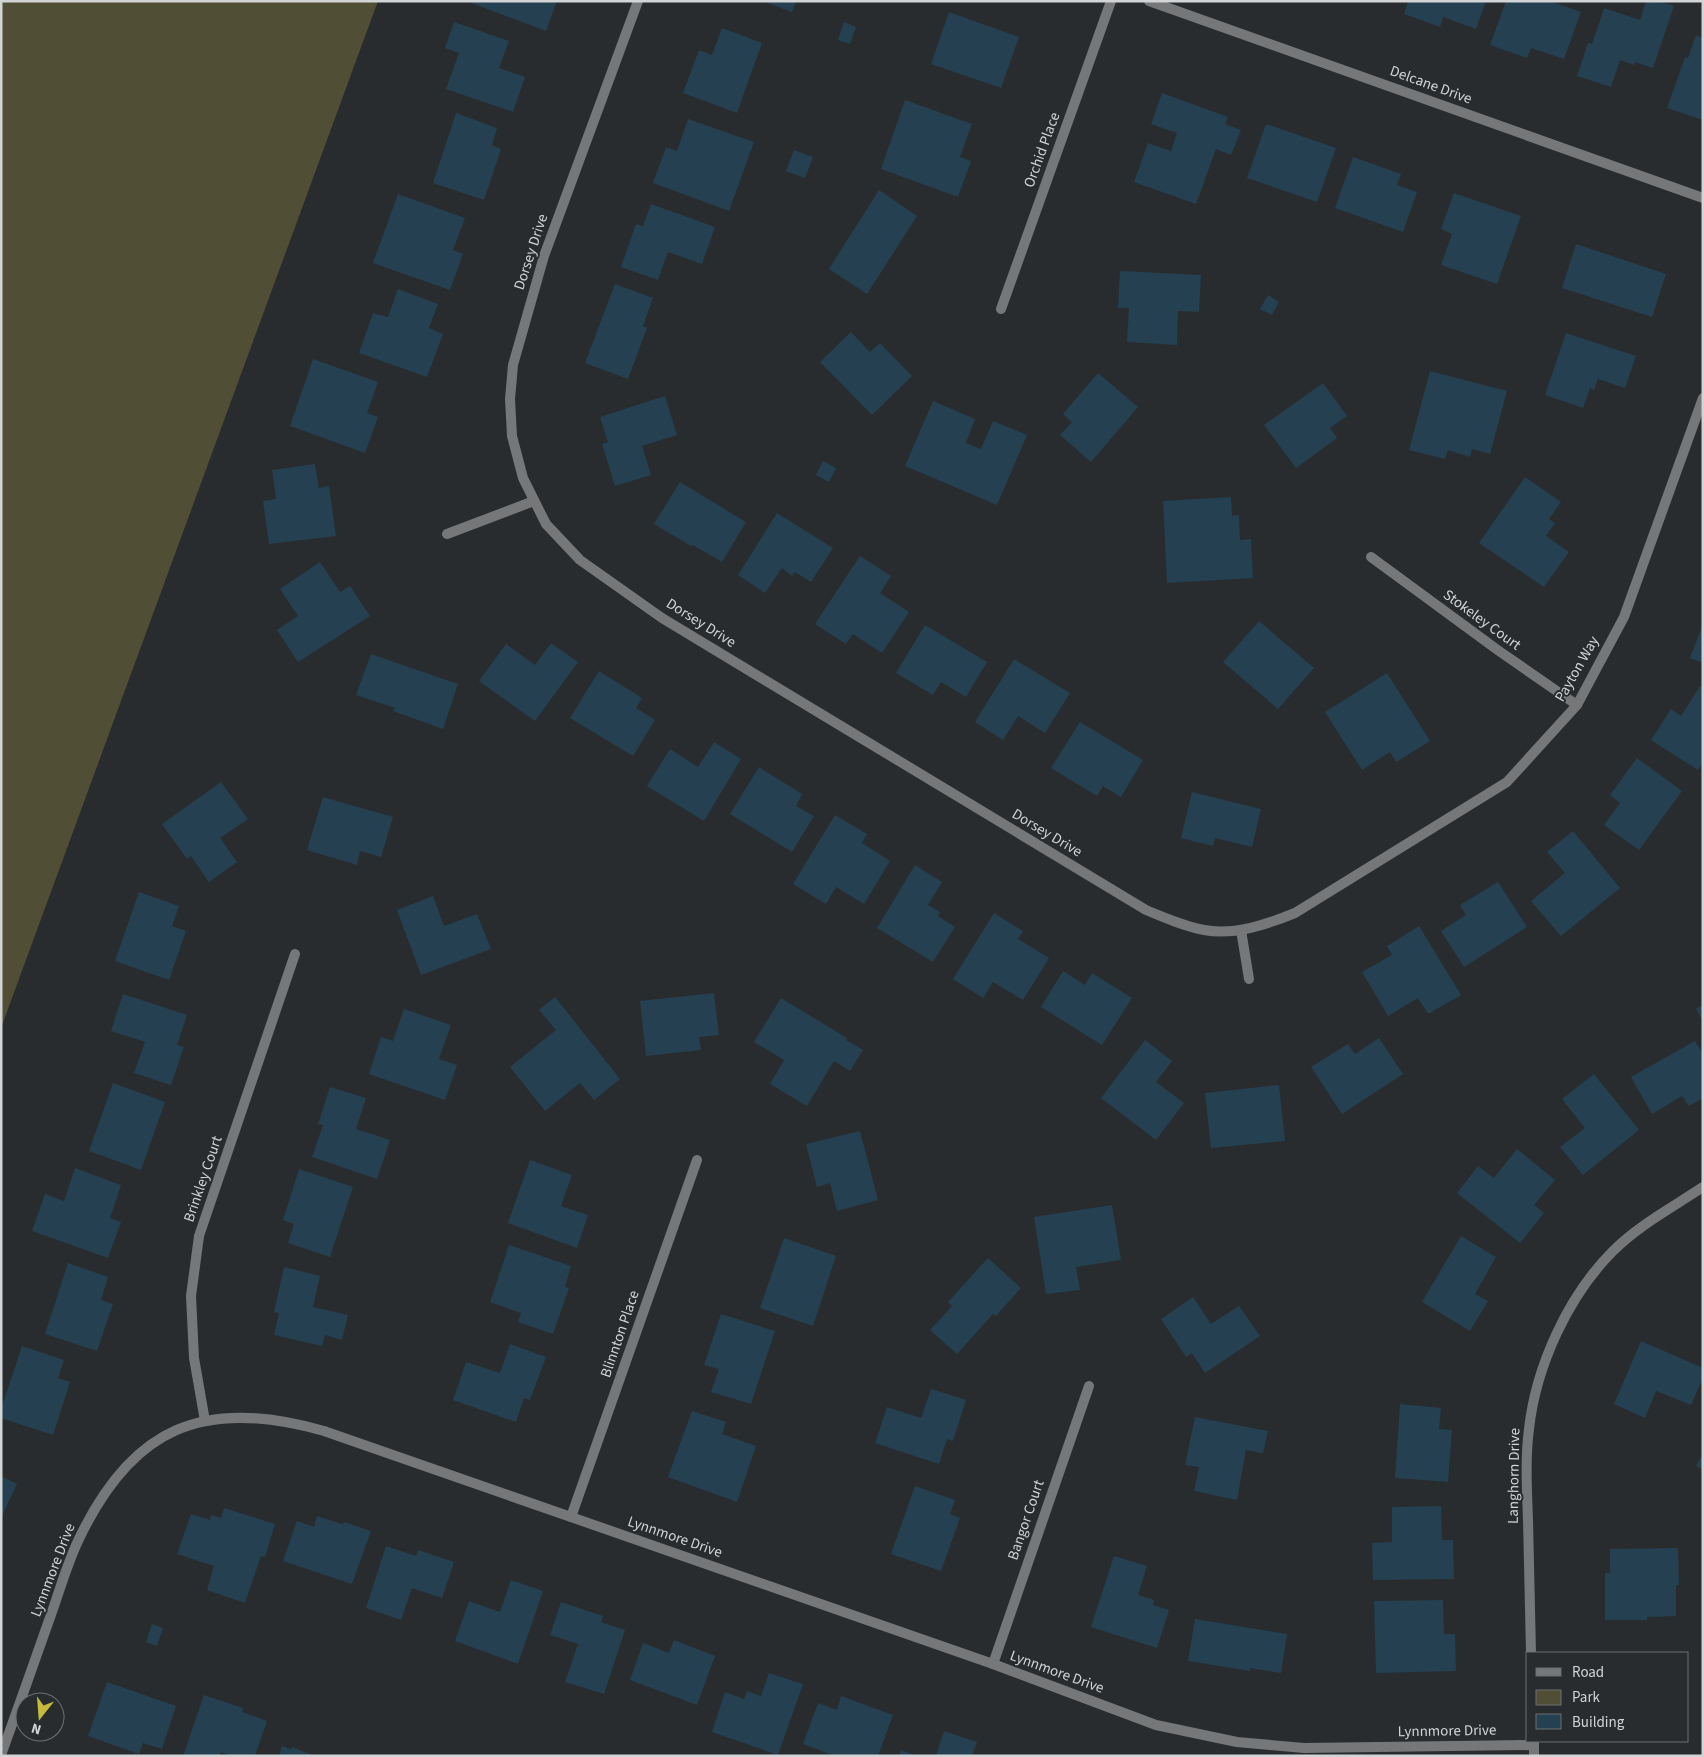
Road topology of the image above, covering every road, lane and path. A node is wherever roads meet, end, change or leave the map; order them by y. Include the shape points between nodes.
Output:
1 (638, 1) edge
2 (1111, 1) edge
3 (1149, 1) edge
4 (1703, 198) edge
5 (1002, 309) dead end
6 (1703, 398) edge
7 (534, 501) junction
8 (447, 534) dead end
9 (1371, 557) dead end
10 (1577, 704) junction
11 (1338, 885) joint
12 (1241, 930) junction
13 (296, 954) dead end
14 (1249, 979) dead end
15 (697, 1160) dead end
16 (1703, 1187) edge
17 (1089, 1386) dead end
18 (206, 1421) junction
19 (571, 1517) junction
20 (1531, 1652) edge
21 (993, 1664) junction
22 (1534, 1743) edge
23 (1, 1755) edge
24 (1534, 1756) edge

1 - 7 street, Dorsey Drive via 544,256 513,365 510,400 512,436 523,478
2 - 5 street, Orchid Place
3 - 4 street, Delcane Drive
6 - 10 street, Payton Way via 1624,617
7 - 8 street
7 - 12 street, Dorsey Drive via 546,524 580,560 662,618 1146,910 1206,931
9 - 10 street, Stokeley Court
10 - 11 street, Payton Way via 1507,782
11 - 12 street, Dorsey Drive via 1295,912
12 - 14 street
13 - 18 street, Brinkley Court via 199,1236 191,1296 194,1358
15 - 19 street, Blinnton Place
16 - 20 street, Langhorn Drive via 1640,1228 1595,1271 1563,1320 1541,1372 1528,1430
17 - 21 street, Bangor Court
18 - 19 street, Lynnmore Drive via 235,1417 296,1423
18 - 23 street, Lynnmore Drive via 182,1427 159,1438 124,1468 98,1503 77,1542
19 - 21 street, Lynnmore Drive
21 - 22 street, Lynnmore Drive via 1156,1725 1237,1742 1304,1748
22 - 24 street

